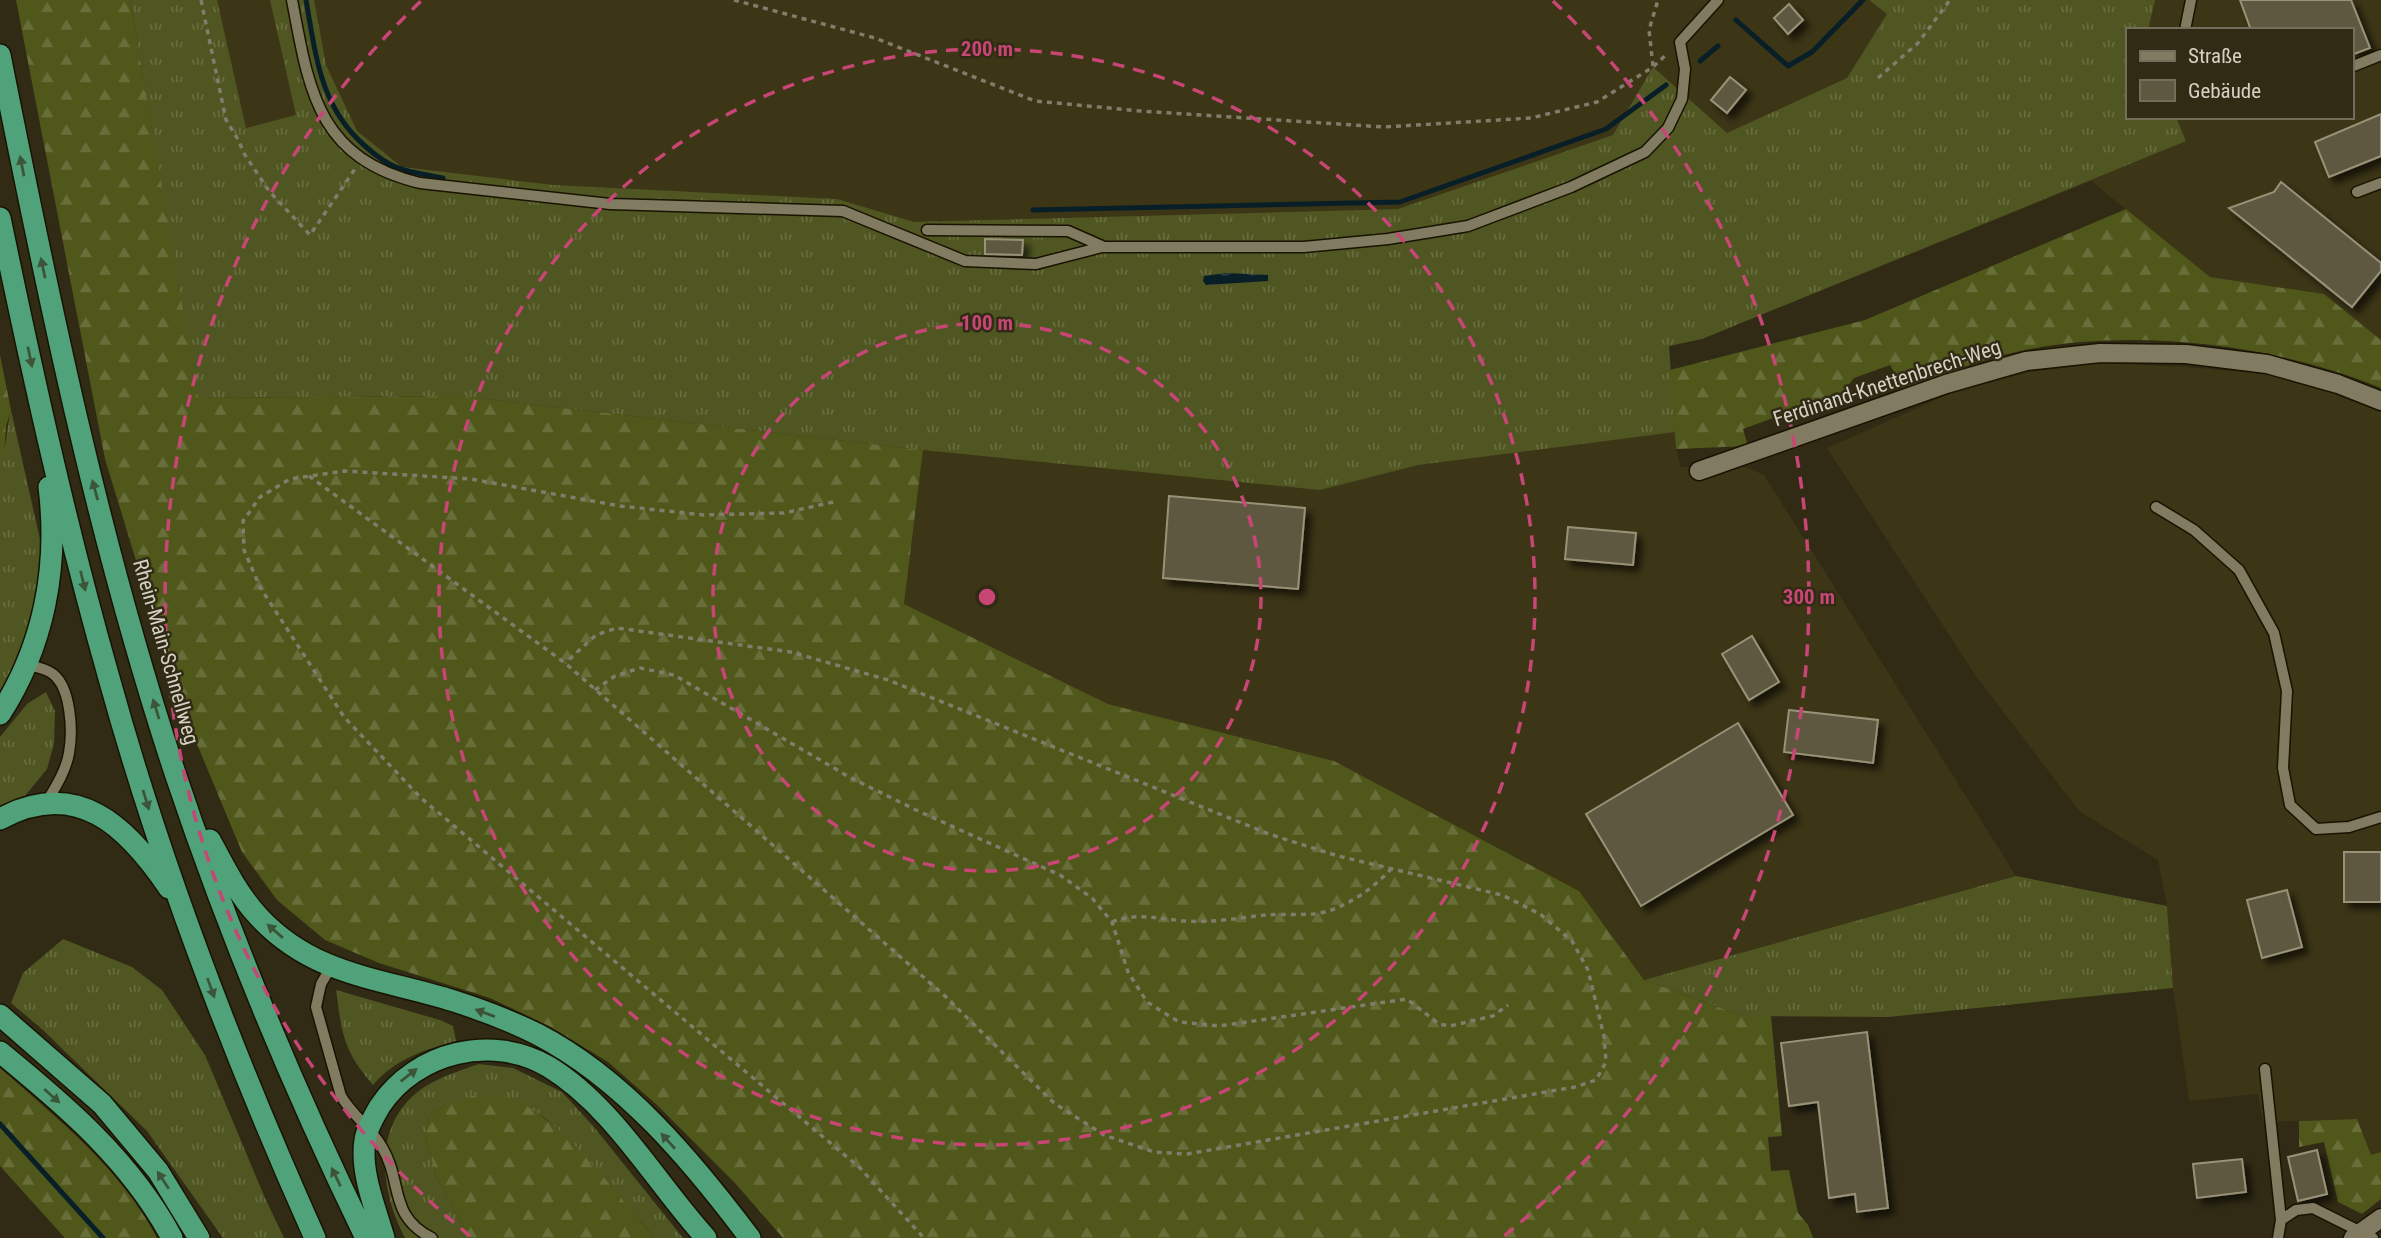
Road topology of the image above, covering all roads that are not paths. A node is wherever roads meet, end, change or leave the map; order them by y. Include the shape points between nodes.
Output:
1 (292, 0) edge
2 (1718, 0) edge
3 (2191, 0) edge
4 (2185, 28) edge
5 (0, 55) edge
6 (2381, 55) edge
7 (2353, 66) edge
8 (2381, 183) edge
9 (2357, 192) dead end
10 (0, 218) edge
11 (927, 230) dead end
12 (1102, 247) junction
13 (2381, 401) edge
14 (49, 444) junction
15 (1699, 471) dead end
16 (2156, 507) dead end
17 (26, 664) junction
18 (0, 714) edge
19 (176, 774) junction
20 (46, 804) junction
21 (2381, 817) edge
22 (0, 819) edge
23 (187, 924) junction
24 (331, 967) junction
25 (0, 1015) edge
26 (0, 1052) edge
27 (2265, 1069) dead end
28 (368, 1129) junction
29 (714, 1192) junction
30 (679, 1208) junction
31 (2381, 1218) edge
32 (2281, 1220) junction
33 (2363, 1236) edge
34 (172, 1238) edge
35 (199, 1238) edge
36 (315, 1238) edge
37 (366, 1238) edge
38 (384, 1238) edge
39 (432, 1238) edge
40 (697, 1238) edge
41 (706, 1238) edge
42 (750, 1238) edge
43 (764, 1238) edge
44 (2278, 1238) edge

1 - 12 lane via 315,102 335,133 362,158 389,174 420,183 610,204 843,211 965,261 1036,264
2 - 12 lane via 1680,42 1685,69 1682,99 1668,128 1645,152 1571,187 1468,226 1388,239 1304,247
3 - 4 lane
19 -> 5 highway, Rhein-Main-Schnellweg via 81,436
6 - 7 lane
8 - 9 lane
10 -> 14 highway
11 - 12 lane via 1068,231
13 - 15 street, Ferdinand-Knettenbrech-Weg via 2267,364 2186,355 2100,353 2026,361 1947,384
14 - 17 highway via 45,459 53,550 46,604
14 -> 23 highway via 109,680
16 - 21 lane via 2194,530 2239,570 2274,633 2287,691 2283,768 2290,805 2316,829 2349,827
17 - 18 highway
17 - 20 lane via 54,675 68,703 69,754
24 -> 19 highway via 292,946 243,898
37 -> 19 highway, Rhein-Main-Schnellweg via 268,1022
20 - 22 highway
20 - 23 highway via 92,810 120,827 162,877
23 -> 36 highway
24 - 28 lane via 316,1007 341,1096
29 -> 24 highway via 617,1089 562,1048 454,1001
35 -> 25 highway via 158,1171 102,1104
26 -> 34 highway via 102,1140
27 - 32 lane
28 -> 30 highway via 406,1076 431,1061 461,1052 515,1054 547,1066 595,1104
28 - 38 highway via 366,1169
28 - 39 lane via 385,1153 402,1212 412,1226
29 - 42 highway
29 - 43 highway
30 - 40 highway
30 - 41 highway
31 - 33 street
32 - 33 lane via 2296,1210 2314,1208
32 - 44 lane

